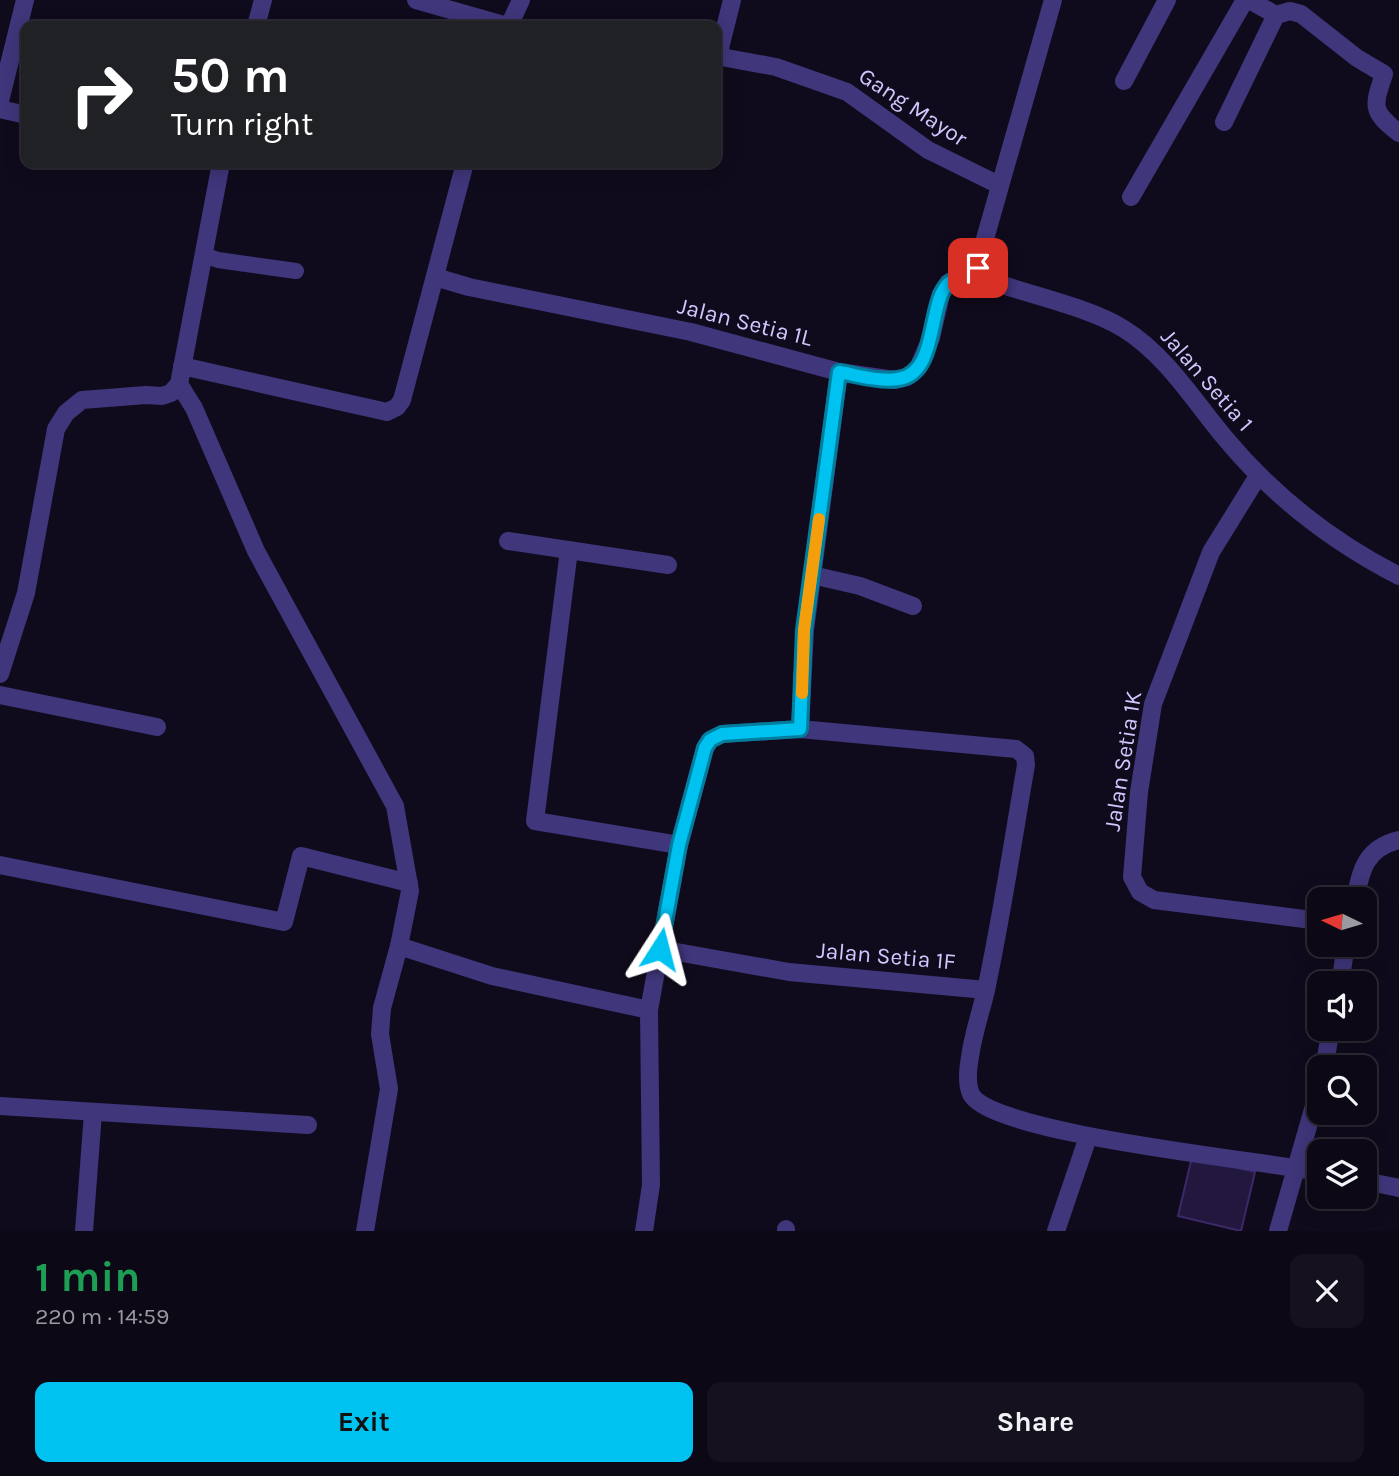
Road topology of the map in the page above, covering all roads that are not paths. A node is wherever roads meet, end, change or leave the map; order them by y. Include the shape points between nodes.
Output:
1 (24, 0) edge
2 (263, 0) edge
3 (416, 0) edge
4 (521, 0) edge
5 (732, 0) edge
6 (1053, 0) edge
7 (1167, 0) edge
8 (1247, 0) edge
9 (1276, 15) junction
10 (257, 21) edge
11 (490, 21) edge
12 (510, 21) edge
13 (721, 41) edge
14 (721, 57) edge
15 (1124, 81) dead end
16 (0, 101) edge
17 (0, 108) edge
18 (21, 114) edge
19 (1224, 122) dead end
20 (1399, 133) edge
21 (220, 168) edge
22 (465, 168) edge
23 (999, 185) junction
24 (1131, 197) dead end
25 (204, 255) junction
26 (979, 267) junction
27 (296, 271) dead end
28 (435, 277) junction
29 (839, 372) junction
30 (180, 375) junction
31 (1258, 476) junction
32 (508, 541) dead end
33 (569, 550) junction
34 (668, 565) dead end
35 (811, 575) junction
36 (1399, 576) edge
37 (913, 606) dead end
38 (5, 639) edge
39 (0, 674) edge
40 (0, 695) edge
41 (158, 727) dead end
42 (800, 729) junction
43 (1399, 840) edge
44 (679, 845) junction
45 (0, 865) edge
46 (408, 883) junction
47 (1358, 887) edge
48 (1307, 919) edge
49 (400, 946) junction
50 (660, 949) junction
51 (986, 990) junction
52 (649, 1010) junction
53 (0, 1106) edge
54 (93, 1113) junction
55 (308, 1125) dead end
56 (1309, 1125) edge
57 (1088, 1137) junction
58 (1297, 1168) junction
59 (1307, 1170) edge
60 (1377, 1183) edge
61 (1399, 1188) edge
62 (84, 1231) edge
63 (365, 1231) edge
64 (644, 1231) edge
65 (1056, 1231) edge
66 (1278, 1231) edge

1 - 16 street
2 - 10 street
3 - 11 street
4 - 12 street
5 - 13 street
6 - 23 street
7 - 15 street
8 - 9 street
8 - 24 street
9 - 19 street
9 - 20 street via 1290,10 1301,14 1384,74 1378,113
14 - 23 street, Gang Mayor via 776,66 847,92 928,150
17 - 18 street
21 - 25 street
22 - 28 street
23 - 26 street
25 - 27 lane
25 - 30 street
26 - 29 street, Jalan Setia 1L via 948,283 918,368 907,377 895,380
26 - 31 street, Jalan Setia 1 via 988,280 1123,328 1145,345
28 - 29 street, Jalan Setia 1L via 691,332
28 - 30 street via 402,400 387,412
29 - 35 street
30 - 38 street via 171,393 162,396 82,400 66,412 56,429 26,593
30 - 46 street via 256,551 395,806
31 - 36 street, Jalan Setia 1 via 1318,528
31 - 48 street, Jalan Setia 1K via 1211,552 1153,704 1132,877 1139,892 1154,900
32 - 33 street
33 - 34 street
33 - 44 street via 535,821
35 - 37 street via 860,586
35 - 42 street
38 - 39 street
40 - 41 street
42 - 44 street via 722,734 710,740
42 - 51 street via 1016,749 1025,755 1027,765
43 - 47 street via 1379,847 1367,860
44 - 50 street
45 - 46 street via 284,922 301,856
46 - 49 street
49 - 52 street via 492,976
49 - 63 street via 382,1008 380,1034 389,1089
50 - 51 street, Jalan Setia 1F via 789,972
50 - 52 street
51 - 57 street via 970,1055 970,1093 997,1112
52 - 64 street via 651,1185
53 - 54 street
54 - 55 street
54 - 62 street
56 - 58 street
57 - 58 street
57 - 65 street
58 - 59 street
58 - 66 street
60 - 61 street

